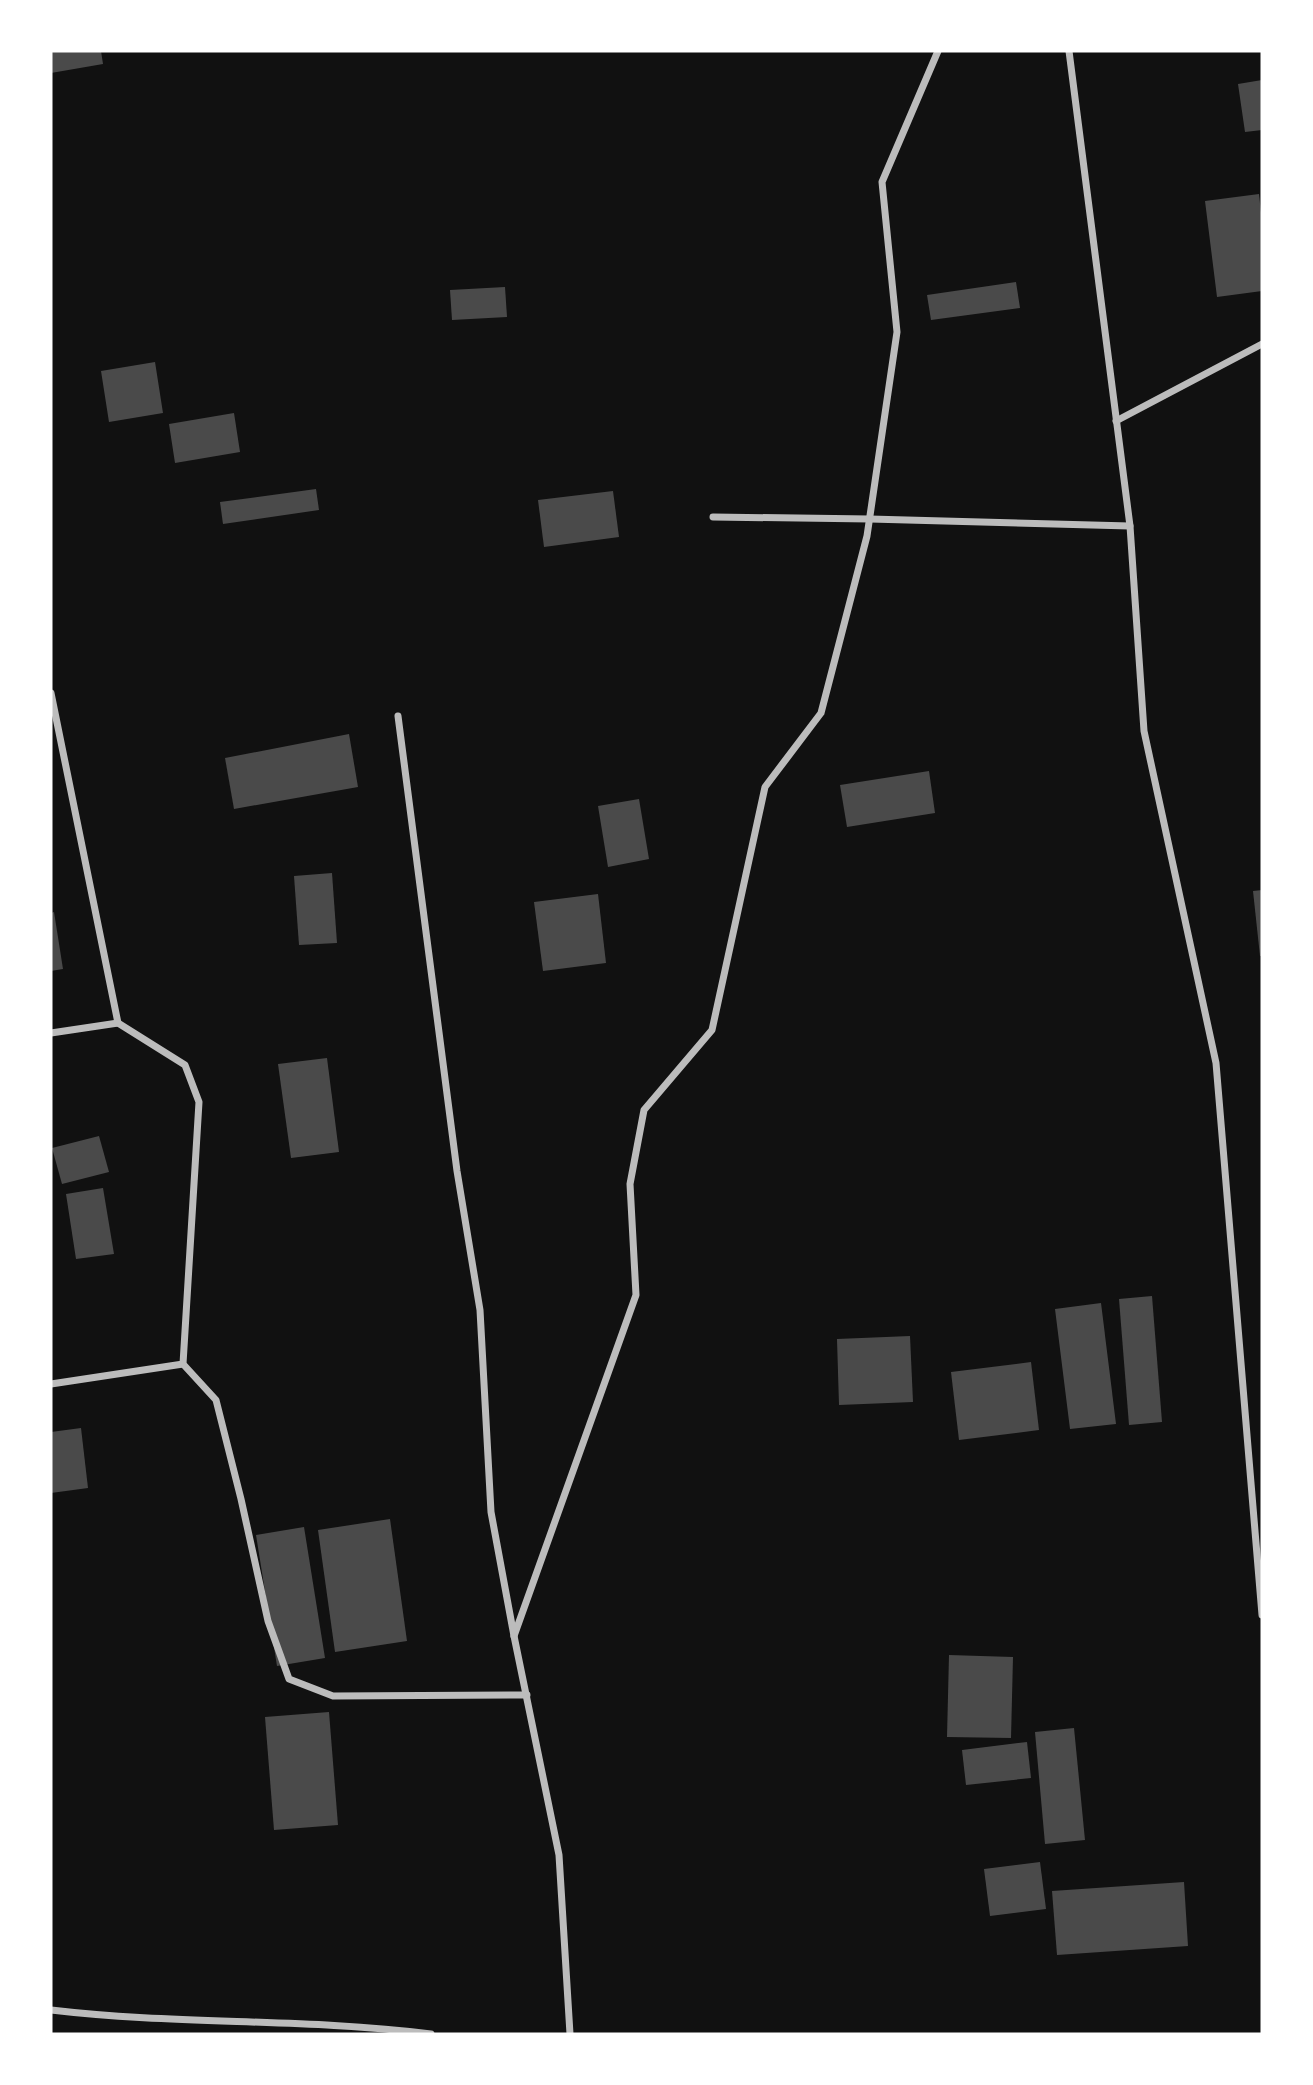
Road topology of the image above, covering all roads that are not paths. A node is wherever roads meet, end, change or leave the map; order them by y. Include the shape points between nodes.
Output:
1 (938, 51) edge
2 (1069, 51) edge
3 (1262, 344) edge
4 (1116, 421) junction
5 (713, 517) dead end
6 (870, 519) junction
7 (1130, 526) junction
8 (51, 693) edge
9 (398, 716) dead end
10 (118, 1023) junction
11 (51, 1034) edge
12 (183, 1364) junction
13 (51, 1384) edge
14 (1262, 1615) edge
15 (514, 1636) junction
16 (527, 1695) junction
17 (51, 2010) edge
18 (431, 2034) edge
19 (570, 2034) edge

1 - 6 street via 881,182 897,332
2 - 4 street
3 - 4 street
4 - 7 street
5 - 6 street
6 - 7 street
6 - 15 street via 821,713 765,787 712,1030 644,1110 630,1184 636,1295
7 - 14 street via 1144,731 1216,1063
8 - 10 street
9 - 15 street via 457,1171 480,1310 491,1512
10 - 11 street
10 - 12 street via 186,1065 199,1102
12 - 13 street
12 - 16 street via 216,1400 268,1621 289,1679 333,1696
15 - 16 street
16 - 19 street via 559,1855
17 - 18 street via 109,2017 377,2027

